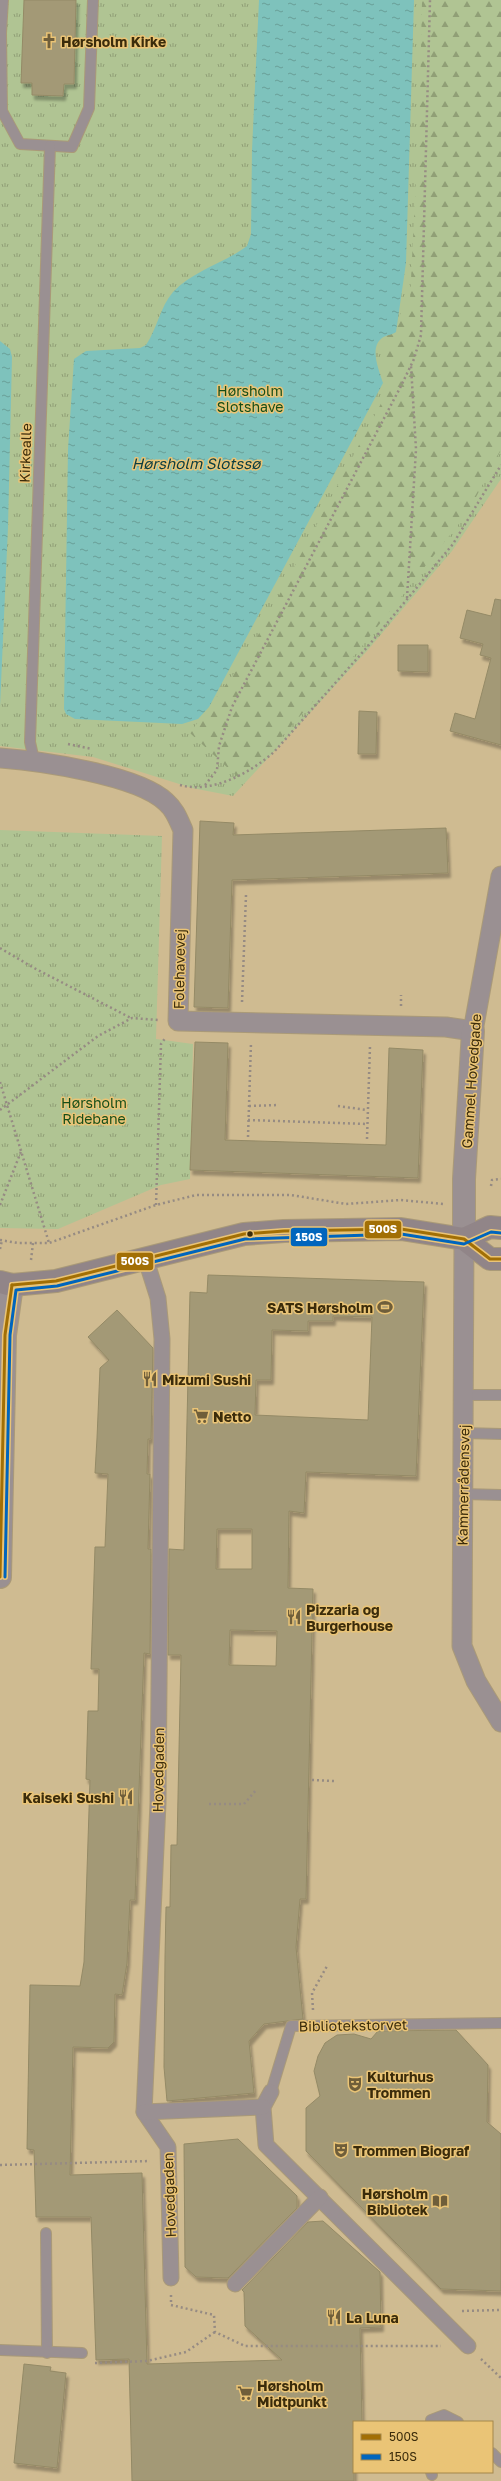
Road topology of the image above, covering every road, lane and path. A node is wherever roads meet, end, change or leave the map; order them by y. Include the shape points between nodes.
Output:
1 (3, 0) edge
2 (93, 0) edge
3 (430, 0) edge
4 (50, 146) junction
5 (411, 366) junction
6 (501, 465) edge
7 (407, 599) junction
8 (66, 744) dead end
9 (95, 750) dead end
10 (0, 758) edge
11 (34, 760) junction
12 (173, 782) dead end
13 (205, 784) junction
14 (501, 876) edge
15 (246, 895) dead end
16 (0, 948) edge
17 (132, 1018) junction
18 (178, 1021) junction
19 (247, 1022) junction
20 (370, 1025) junction
21 (473, 1031) junction
22 (0, 1082) edge
23 (8, 1105) junction
24 (279, 1105) dead end
25 (249, 1106) junction
26 (338, 1106) dead end
27 (0, 1110) edge
28 (367, 1110) junction
29 (248, 1120) junction
30 (367, 1124) junction
31 (248, 1137) dead end
32 (367, 1139) dead end
33 (22, 1149) junction
34 (501, 1179) edge
35 (491, 1186) dead end
36 (408, 1201) dead end
37 (0, 1205) edge
38 (156, 1206) junction
39 (501, 1228) edge
40 (464, 1239) junction
41 (1, 1240) edge
42 (49, 1242) junction
43 (0, 1249) edge
44 (145, 1257) junction
45 (501, 1258) edge
46 (6, 1283) edge
47 (463, 1395) junction
48 (501, 1395) edge
49 (464, 1433) junction
50 (501, 1434) edge
51 (464, 1494) junction
52 (501, 1495) edge
53 (0, 1577) edge
54 (501, 1722) edge
55 (312, 1780) dead end
56 (334, 1781) dead end
57 (257, 1789) dead end
58 (209, 1804) dead end
59 (327, 1966) dead end
60 (501, 2023) edge
61 (314, 2027) junction
62 (271, 2092) joint
63 (263, 2107) junction
64 (144, 2112) junction
65 (168, 2161) junction
66 (0, 2165) edge
67 (320, 2197) junction
68 (46, 2233) dead end
69 (171, 2278) joint
70 (235, 2284) dead end
71 (501, 2310) edge
72 (432, 2312) junction
73 (215, 2332) junction
74 (468, 2346) junction
75 (0, 2350) edge
76 (48, 2353) junction
77 (82, 2353) joint
78 (501, 2378) edge
79 (432, 2421) edge
80 (456, 2421) edge
81 (493, 2454) edge
82 (501, 2462) edge

1 - 4 lane via 2,111 20,144
2 - 4 lane via 89,108 72,147
3 - 5 path via 422,335
4 - 11 lane, Kirkealle via 30,742
5 - 7 path via 416,449
5 - 13 path via 232,707 220,746 217,770
6 - 7 path via 454,544
7 - 13 path via 274,752 257,767 229,781
8 - 9 path via 81,745
10 - 11 street, Folehavevej
11 - 18 street, Folehavevej via 130,782 151,791 176,812 183,830
12 - 13 path via 192,788
14 - 21 street, Gammel Hovedgade
15 - 19 path
16 - 17 path
17 - 18 path
17 - 23 path via 98,1036
18 - 19 street, Folehavevej
18 - 38 path via 162,1044
19 - 20 street, Folehavevej
19 - 25 path
20 - 21 street, Folehavevej via 446,1027
20 - 28 path
21 - 40 street, Gammel Hovedgade via 464,1179
22 - 23 path
23 - 27 path
23 - 33 path
24 - 25 path
25 - 29 path
26 - 28 path
28 - 30 path
29 - 30 path
29 - 31 path
30 - 32 path
33 - 37 path
33 - 42 path
34 - 35 path via 492,1180
36 - 38 path via 346,1204 291,1196 196,1195
38 - 42 path
39 - 40 main road via 490,1228
40 - 44 main road via 401,1229 284,1231 244,1234
40 - 45 main road via 490,1259
40 - 47 street, Kammerrådensvej
41 - 42 path via 18,1243
41 - 43 path
44 - 46 main road via 56,1282
44 - 64 street, Hovedgaden via 158,1298 162,1339 158,1803
46 - 53 street
47 - 48 lane
47 - 49 street, Kammerrådensvej
49 - 50 lane
49 - 51 street, Kammerrådensvej
51 - 52 lane
51 - 54 street, Kammerrådensvej via 462,1646 476,1681
55 - 56 path
57 - 58 path via 244,1804
59 - 61 path via 312,1993
60 - 61 lane, Bibliotekstorvet
61 - 62 lane, Bibliotekstorvet via 291,2026
62 - 63 street, Bibliotekstorvet
63 - 64 street
63 - 67 street via 266,2145
64 - 65 street, Hovedgaden via 168,2146
65 - 66 path
65 - 69 street, Hovedgaden
67 - 70 street
67 - 72 street
68 - 76 lane
69 - 73 path via 171,2305 214,2315
71 - 72 path
72 - 74 street
73 - 74 path via 245,2346
73 - 77 path via 186,2352 147,2361 83,2363
74 - 78 path
75 - 76 lane
76 - 77 lane
79 - 80 lane via 444,2415
81 - 82 lane

